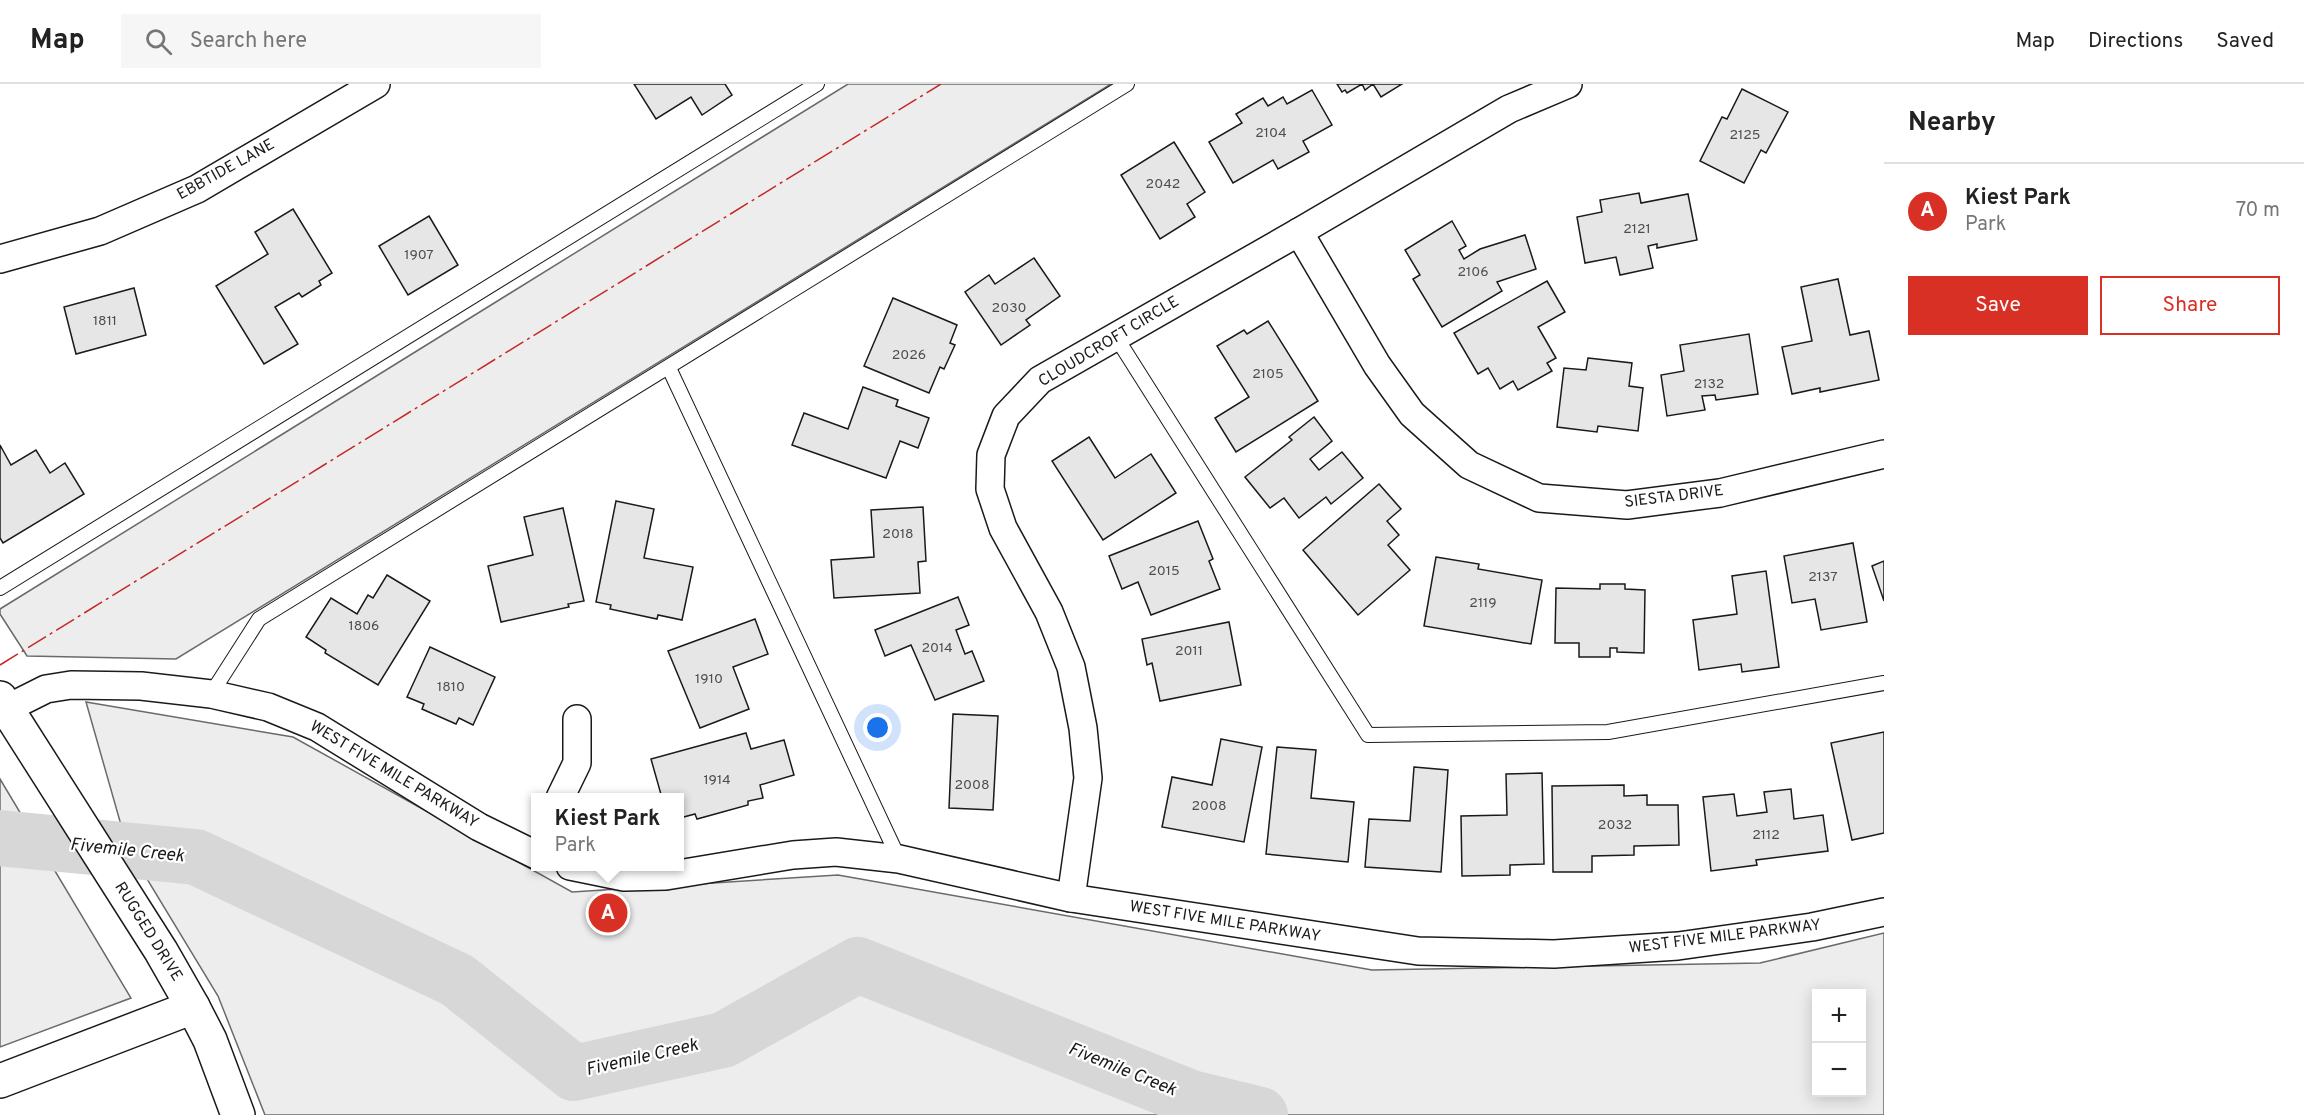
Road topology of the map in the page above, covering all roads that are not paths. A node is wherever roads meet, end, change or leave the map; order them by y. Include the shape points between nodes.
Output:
1 (376, 84) edge
2 (817, 84) edge
3 (1127, 84) edge
4 (1568, 84) edge
5 (1299, 232) junction
6 (0, 259) edge
7 (1116, 337) junction
8 (669, 368) junction
9 (1884, 454) edge
10 (0, 588) edge
11 (1884, 683) edge
12 (211, 693) junction
13 (3, 703) edge
14 (577, 719) dead end
15 (562, 793) edge
16 (531, 851) edge
17 (899, 859) junction
18 (592, 871) edge
19 (1071, 898) junction
20 (1884, 912) edge
21 (193, 1007) junction
22 (0, 1081) edge
23 (238, 1115) edge

1 - 6 street, EBBTIDE LANE via 197,189 100,231
2 - 10 lane
3 - 8 lane
4 - 5 street, CLOUDCROFT CIRCLE via 1509,109
5 - 7 street, CLOUDCROFT CIRCLE
5 - 9 street, SIESTA DRIVE via 1377,365 1412,414 1469,465 1539,498 1627,505 1720,493
7 - 11 lane via 1368,735 1608,732
7 - 19 street, CLOUDCROFT CIRCLE via 1040,380 1006,416 991,455 990,489 1003,528 1049,612 1071,667 1083,728 1088,778
8 - 12 lane via 259,619
8 - 17 lane
12 - 13 street, WEST FIVE MILE PARKWAY via 71,685
12 - 16 street, WEST FIVE MILE PARKWAY via 268,706 316,727 480,827
13 - 21 street, RUGGED DRIVE
14 - 15 street via 577,763
17 - 18 street, WEST FIVE MILE PARKWAY via 836,852 793,855 707,871 624,877
17 - 19 street, WEST FIVE MILE PARKWAY
19 - 20 street, WEST FIVE MILE PARKWAY via 1418,951 1554,954 1678,946 1812,927
21 - 22 street
21 - 23 street, RUGGED DRIVE

